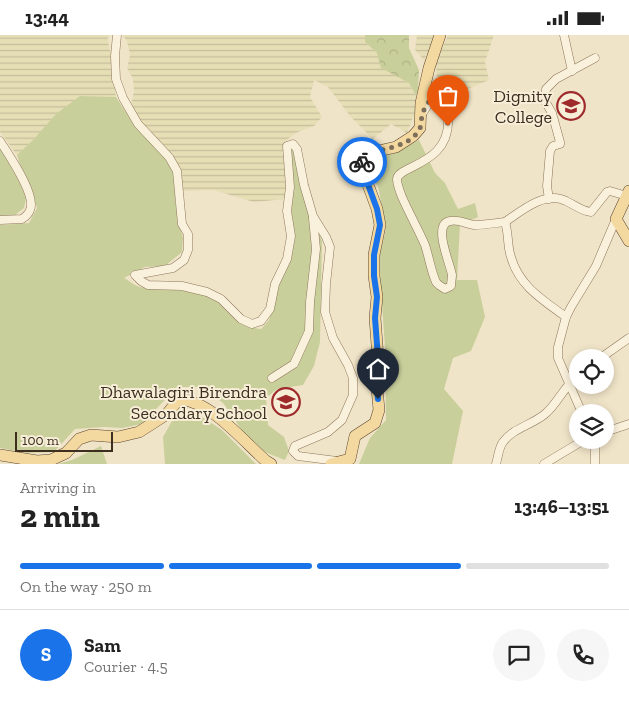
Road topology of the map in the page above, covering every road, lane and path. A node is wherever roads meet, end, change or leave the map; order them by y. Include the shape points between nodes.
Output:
1 (117, 35) edge
2 (440, 35) edge
3 (564, 35) edge
4 (595, 58) dead end
5 (572, 71) junction
6 (422, 114) junction
7 (0, 141) edge
8 (628, 193) edge
9 (549, 199) junction
10 (313, 216) junction
11 (616, 219) junction
12 (0, 220) edge
13 (505, 222) junction
14 (629, 241) edge
15 (566, 317) junction
16 (629, 337) edge
17 (613, 349) edge
18 (272, 379) dead end
19 (569, 382) joint
20 (629, 424) edge
21 (614, 429) edge
22 (569, 449) edge
23 (595, 449) edge
24 (0, 455) edge
25 (335, 463) edge
26 (272, 464) edge
27 (496, 464) edge
28 (544, 464) edge
29 (595, 464) edge

1 - 10 street via 116,79 138,124 169,157 177,171 182,224 188,234 184,260 173,268 135,275 141,281 148,285 182,286 207,292 221,299 241,319 252,324 261,321 270,309 275,284 287,259 291,236 287,211 290,187 287,146 293,144 297,149
2 - 6 main road via 429,67
3 - 5 street
4 - 5 street
5 - 9 street via 556,79 546,89 545,101 560,142 550,151
6 - 13 street via 433,97 442,95 448,126 445,138 430,158 399,174 397,179 437,284 445,289 451,286 452,276 442,229 444,224 449,221 473,225
6 - 25 main road via 420,128 413,136 396,147 365,154 362,161 380,225 374,262 379,410 375,423 355,437 350,459
7 - 12 street via 31,198 30,210 22,219
8 - 9 street via 608,192 591,212 564,199
8 - 11 main road
9 - 13 street via 538,201
10 - 18 street via 316,249 309,331 294,364
10 - 25 street via 330,247 325,312 333,338 353,378 353,395 342,420 328,432 295,446 293,451 298,456
11 - 14 main road
11 - 15 street via 596,266
13 - 15 street via 510,257 517,272 529,289
15 - 19 street via 558,359
16 - 17 street
19 - 27 street via 546,414 510,433 502,443
20 - 21 street
22 - 28 street
23 - 29 street
24 - 26 main road via 51,460 66,453 79,439 91,435 118,437 140,433 167,414 179,399 197,403 209,411

